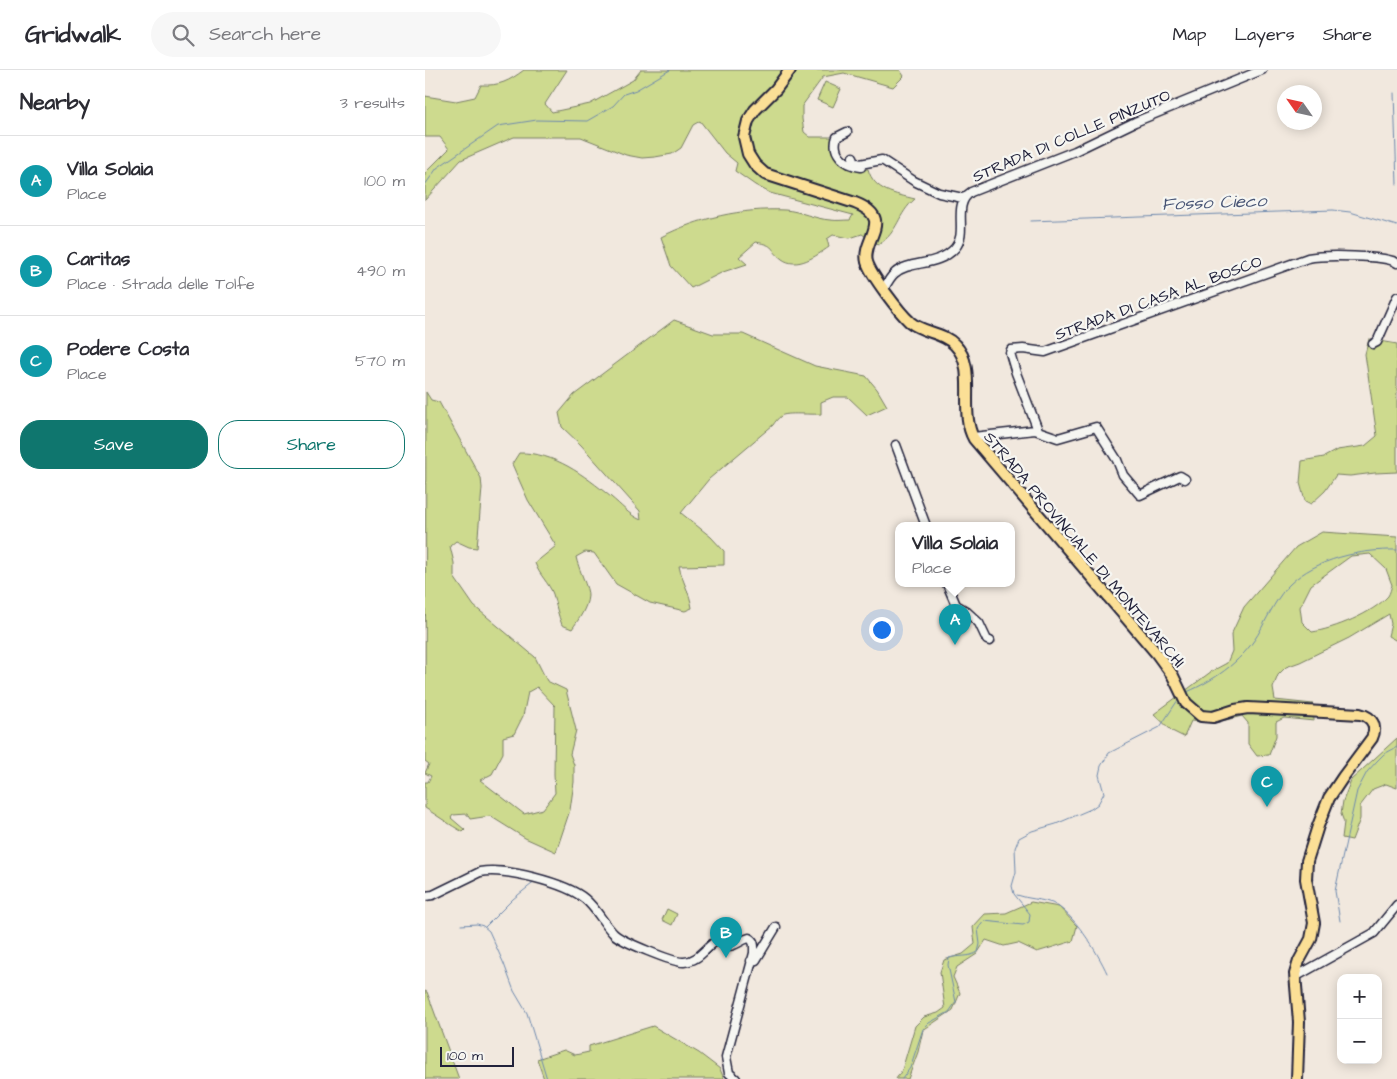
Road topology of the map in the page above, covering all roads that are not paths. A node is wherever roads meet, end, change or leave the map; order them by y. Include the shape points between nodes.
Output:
1 (790, 70) edge
2 (1262, 70) edge
3 (847, 132) dead end
4 (853, 157) dead end
5 (872, 162) junction
6 (963, 198) junction
7 (1397, 262) edge
8 (884, 289) junction
9 (1397, 297) edge
10 (1373, 344) dead end
11 (1038, 430) junction
12 (973, 437) junction
13 (896, 445) dead end
14 (1185, 478) dead end
15 (925, 522) edge
16 (948, 587) edge
17 (990, 641) dead end
18 (425, 896) edge
19 (1397, 906) edge
20 (776, 927) dead end
21 (751, 961) junction
22 (1295, 977) junction
23 (736, 1079) edge
24 (1297, 1079) edge

1 - 8 main road, STRADA PROVINCIALE DI MONTEVARCHI via 749,119 745,134 747,151 765,174 855,203 870,212 875,228 867,250 867,261
2 - 6 street, STRADA DI COLLE PINZUTO via 1135,122 1075,151 1005,177
3 - 5 street via 840,134 835,142 839,156 845,162 861,167
4 - 5 street via 857,163
5 - 6 street via 882,160 939,194
6 - 8 street, STRADA DI COLLE PINZUTO via 960,238 955,248 934,261 898,271
7 - 11 street, STRADA DI CASA AL BOSCO via 1329,256 1308,258 1045,352 1011,350 1016,373
8 - 12 main road, STRADA PROVINCIALE DI MONTEVARCHI via 911,324 949,340 959,350 965,365 968,424
9 - 10 street via 1377,342
11 - 12 street
11 - 14 street via 1057,438 1096,428 1123,475 1140,495 1179,476
12 - 22 main road, STRADA PROVINCIALE DI MONTEVARCHI via 1135,628 1174,678 1186,703 1201,716 1248,708 1357,713 1367,716 1373,723 1372,738 1329,798 1311,847 1306,879 1313,928
13 - 15 street
16 - 17 street via 956,605 979,623
18 - 21 street via 480,872 506,872 575,892 592,906 616,936 673,960 683,962 698,958 718,940 734,946 749,938 754,945
19 - 22 street via 1374,933
20 - 21 street via 756,960
21 - 23 street via 726,1057 729,1073
22 - 24 main road, STRADA PROVINCIALE DI MONTEVARCHI via 1299,1022

